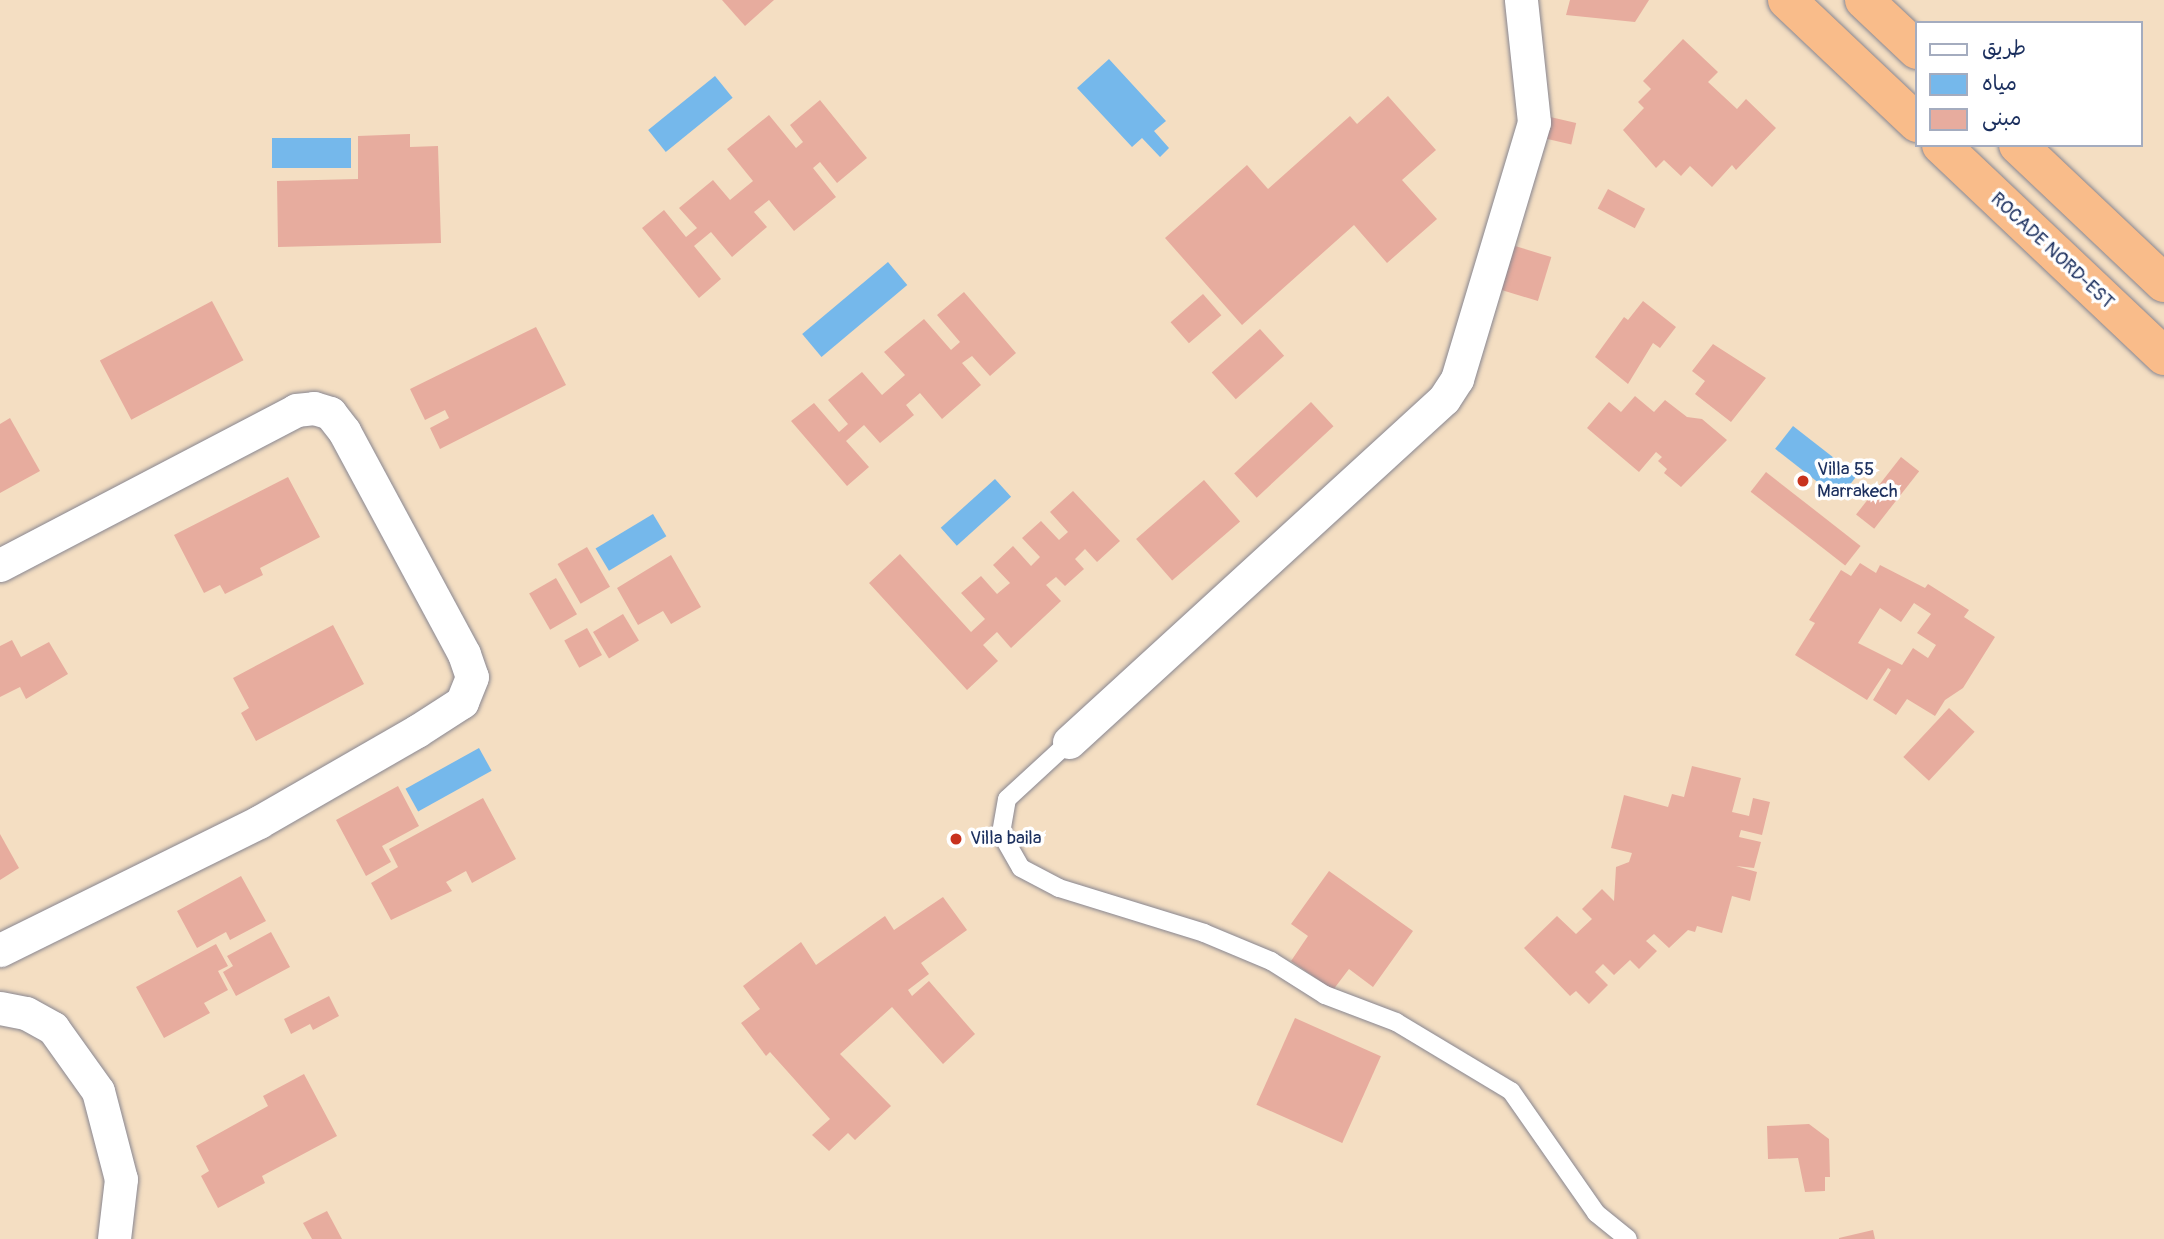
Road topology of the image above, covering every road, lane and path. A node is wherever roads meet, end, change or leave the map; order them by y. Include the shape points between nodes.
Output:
1 (1521, 0) edge
2 (1787, 0) edge
3 (1864, 0) edge
4 (1916, 49) edge
5 (1916, 122) edge
6 (1943, 147) edge
7 (2020, 147) edge
8 (2164, 283) edge
9 (2164, 356) edge
10 (0, 565) edge
11 (1069, 742) joint
12 (0, 950) edge
13 (0, 1008) edge
14 (114, 1239) edge
15 (1628, 1239) edge

1 - 11 street via 1534,122 1457,379 1444,399
2 - 5 highway
3 - 4 highway
6 - 9 highway, ROCADE NORD-EST
7 - 8 highway
10 - 12 street via 296,410 314,408 330,413 344,431 464,654 472,677 462,702 356,766 259,822
11 - 15 lane via 1007,799 1001,833 1021,868 1059,888 1204,933 1271,961 1325,995 1396,1023 1511,1091 1596,1213
13 - 14 street via 26,1013 52,1028 98,1091 121,1179

